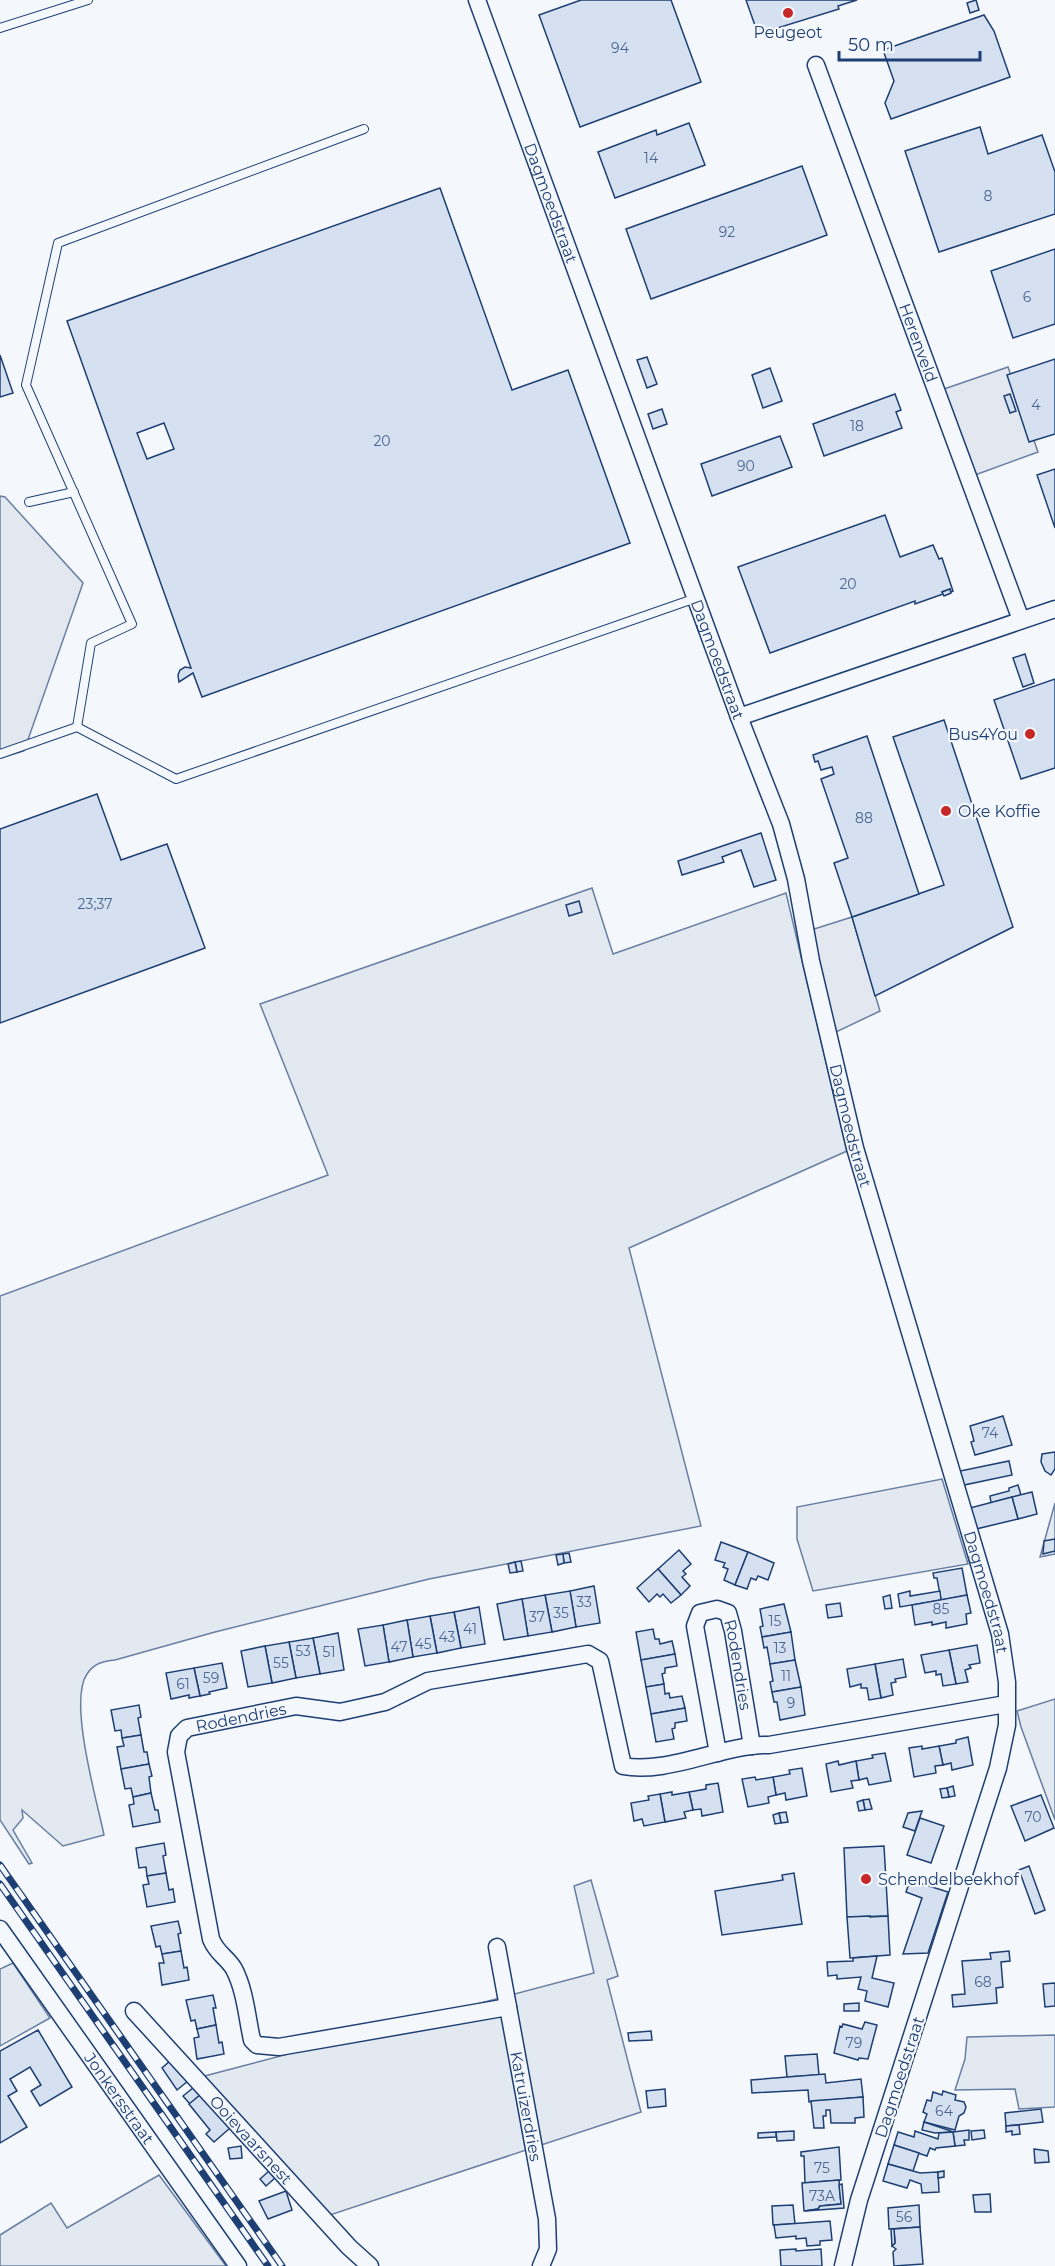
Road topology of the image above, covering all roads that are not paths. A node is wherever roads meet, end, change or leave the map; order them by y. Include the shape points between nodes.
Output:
1 (88, 0) edge
2 (477, 0) edge
3 (0, 28) edge
4 (816, 65) dead end
5 (364, 129) dead end
6 (74, 492) junction
7 (29, 502) dead end
8 (696, 598) junction
9 (1055, 609) edge
10 (1021, 620) junction
11 (739, 717) junction
12 (77, 727) junction
13 (0, 754) edge
14 (1006, 1704) junction
15 (752, 1746) junction
16 (718, 1753) junction
17 (0, 1929) edge
18 (497, 1947) dead end
19 (508, 2007) junction
20 (134, 2011) dead end
21 (238, 2266) edge
22 (370, 2266) edge
23 (541, 2266) edge
24 (843, 2266) edge

1 - 3 lane
2 - 8 street, Dagmoedstraat
4 - 10 street, Herenveld
5 - 6 lane via 58,243 26,385
6 - 7 lane
6 - 12 lane via 132,624 91,643
8 - 11 street, Dagmoedstraat
8 - 12 lane via 176,779
9 - 10 street
10 - 11 street
11 - 14 street, Dagmoedstraat via 781,824 796,879 855,1148 999,1634 1007,1682
12 - 13 lane
14 - 15 street, Rodendries
14 - 24 street, Dagmoedstraat via 1007,1725 998,1768 859,2200
15 - 16 street, Rodendries
15 - 16 street, Rodendries via 733,1631 728,1613 717,1609 700,1613 695,1626
16 - 19 street, Rodendries via 636,1769 623,1766 600,1661 588,1654 428,1681 368,1707 340,1712 296,1706 187,1728 179,1736 176,1752 211,1939 216,1951 233,1967 252,2040 258,2045 279,2047
17 - 21 street, Jonkersstraat
18 - 19 street, Katruizerdries
19 - 23 street, Katruizerdries via 547,2219 548,2249
20 - 22 street, Ooievaarsnest

